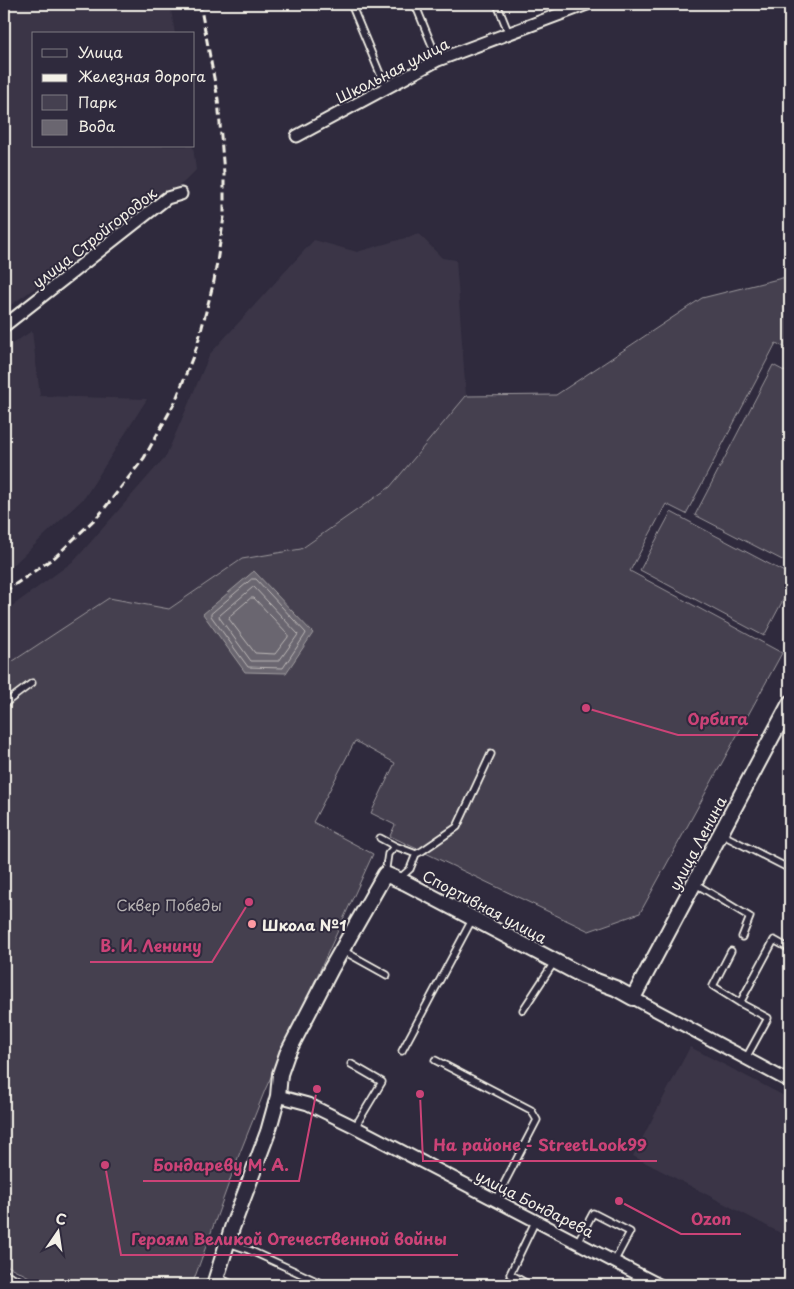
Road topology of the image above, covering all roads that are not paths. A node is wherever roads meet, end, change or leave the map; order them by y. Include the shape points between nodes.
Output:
1 (351, 4) edge
2 (414, 4) edge
3 (497, 4) edge
4 (587, 4) edge
5 (509, 34) junction
6 (438, 60) junction
7 (386, 88) junction
8 (297, 136) dead end
9 (181, 194) dead end
10 (4, 326) edge
11 (32, 683) dead end
12 (790, 703) edge
13 (4, 704) edge
14 (491, 754) dead end
15 (721, 834) junction
16 (380, 838) dead end
17 (395, 846) junction
18 (416, 854) junction
19 (790, 869) edge
20 (384, 874) junction
21 (398, 880) junction
22 (694, 883) junction
23 (473, 918) junction
24 (742, 937) dead end
25 (790, 949) edge
26 (342, 950) junction
27 (731, 951) dead end
28 (555, 961) junction
29 (387, 975) dead end
30 (633, 998) junction
31 (740, 1003) junction
32 (523, 1010) dead end
33 (402, 1052) dead end
34 (746, 1058) junction
35 (435, 1060) dead end
36 (350, 1064) dead end
37 (790, 1082) edge
38 (278, 1096) junction
39 (355, 1127) junction
40 (495, 1201) junction
41 (535, 1222) junction
42 (228, 1243) junction
43 (577, 1243) junction
44 (614, 1262) junction
45 (4, 1272) edge
46 (216, 1281) edge
47 (30, 1285) edge
48 (234, 1285) edge
49 (325, 1285) edge
50 (529, 1285) edge
51 (660, 1285) edge

1 - 7 lane
2 - 6 lane
3 - 5 lane
4 - 5 street, Школьная улица
5 - 6 street, Школьная улица
6 - 7 street, Школьная улица
7 - 8 street, Школьная улица
9 - 10 street, улица Стройгородок via 167,198
11 - 13 lane
12 - 15 street, улица Ленина
14 - 18 lane via 457,827
15 - 19 lane
15 - 22 street, улица Ленина
16 - 17 lane
17 - 18 lane
17 - 20 lane via 388,854
18 - 21 lane via 410,869
20 - 21 street, Спортивная улица
20 - 26 street
21 - 23 street, Спортивная улица
22 - 24 lane via 750,917
22 - 30 street, улица Ленина
23 - 28 street, Спортивная улица
23 - 33 lane
25 - 31 lane via 774,940
26 - 29 lane
26 - 38 street via 287,1054 280,1074
27 - 31 lane via 713,986
28 - 30 street, Спортивная улица
28 - 32 lane
30 - 34 street, Спортивная улица
31 - 34 lane via 768,1018
34 - 37 street, Спортивная улица
35 - 40 lane via 531,1110 537,1120
36 - 39 lane via 382,1082
38 - 39 street, улица Бондарева via 308,1104
38 - 42 street
39 - 40 street, улица Бондарева
40 - 41 street, улица Бондарева
41 - 43 street, улица Бондарева
41 - 50 lane via 510,1274
42 - 46 street
42 - 49 lane
43 - 44 street, улица Бондарева
43 - 44 lane via 593,1213 630,1232
44 - 51 street, улица Бондарева
45 - 47 lane
46 - 48 lane

